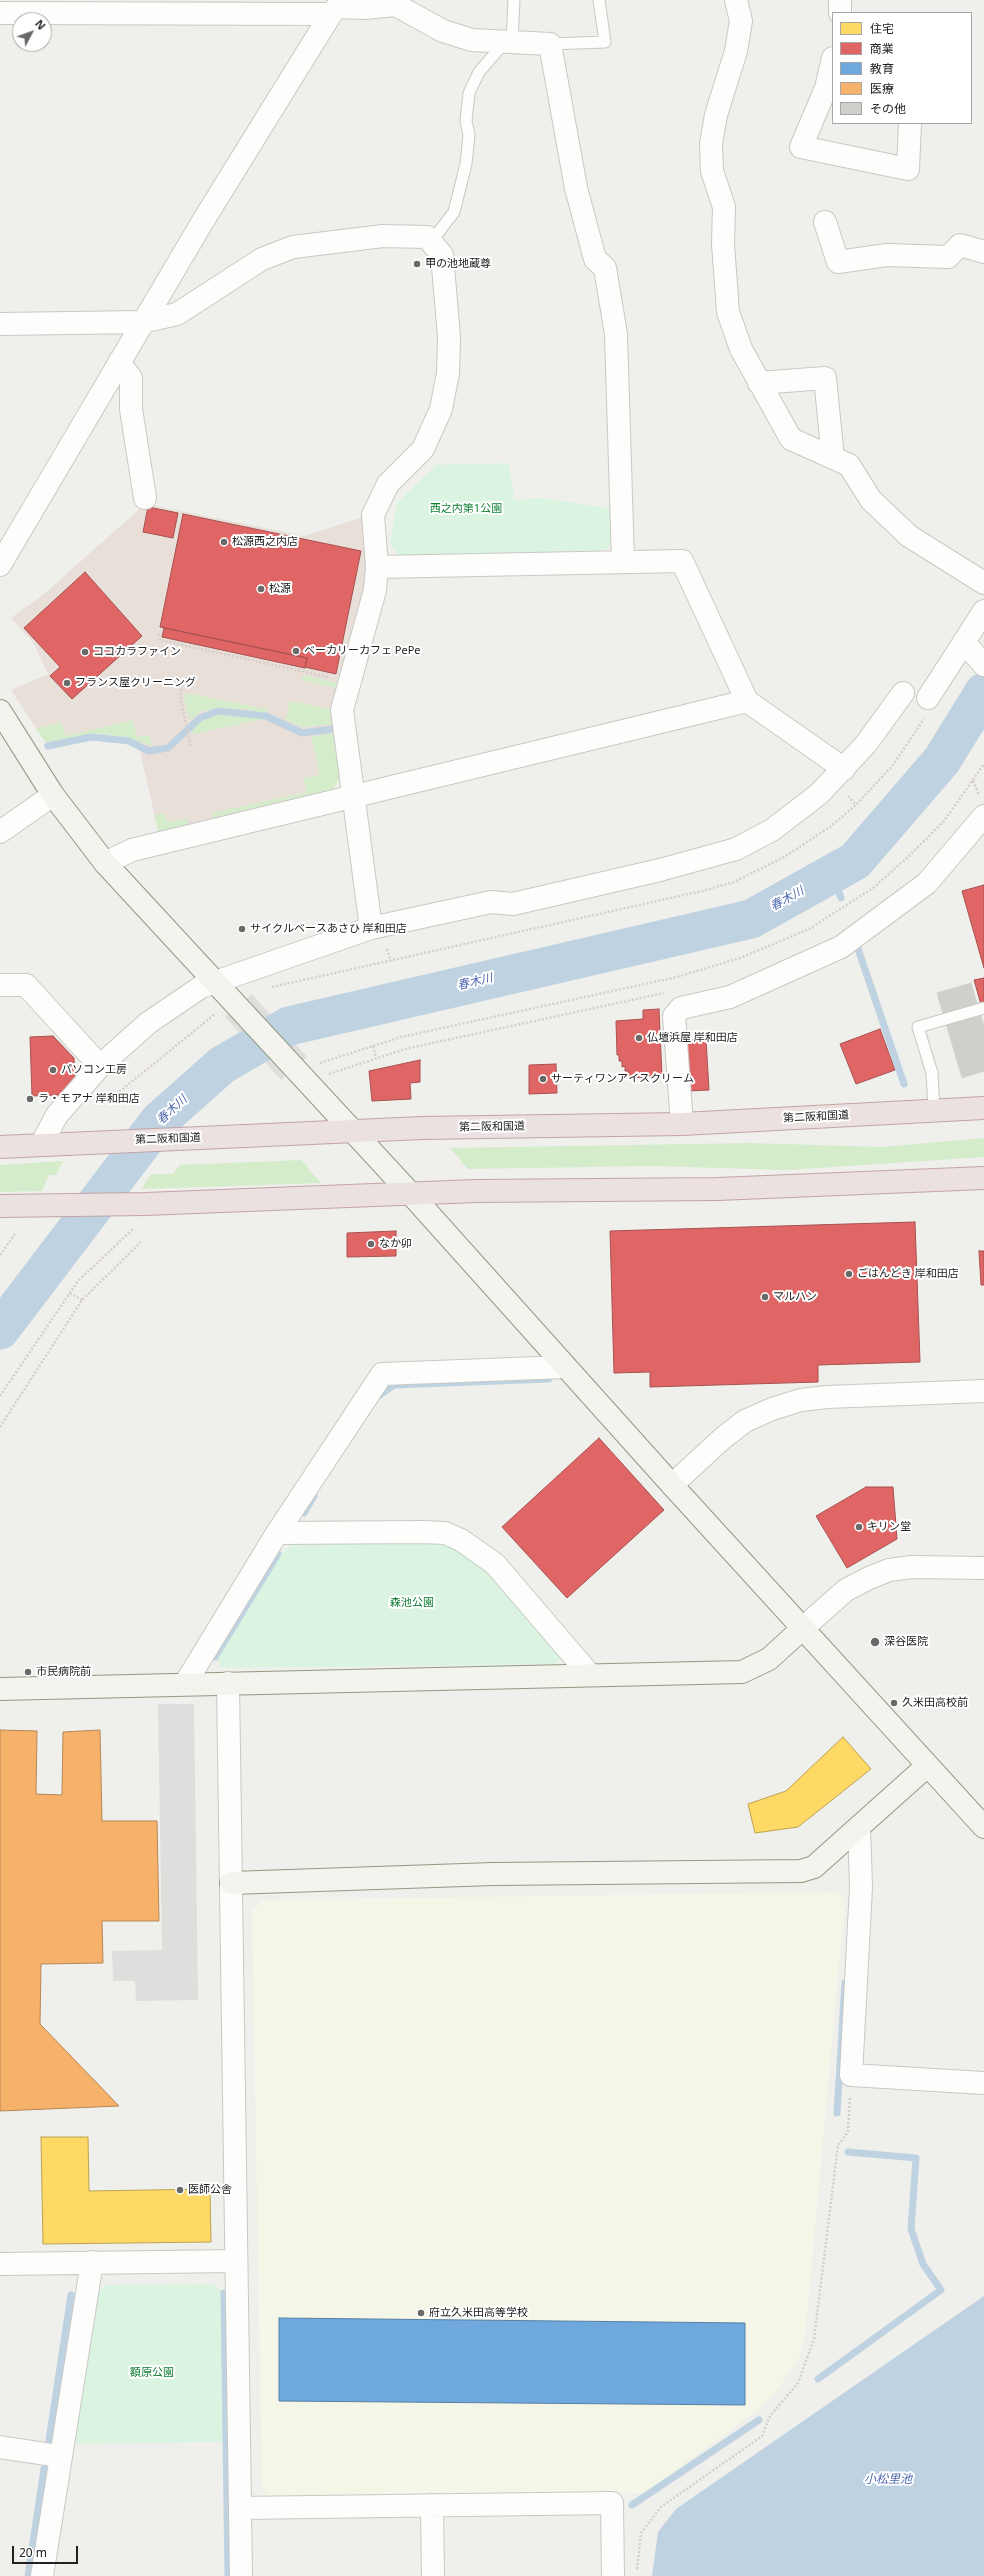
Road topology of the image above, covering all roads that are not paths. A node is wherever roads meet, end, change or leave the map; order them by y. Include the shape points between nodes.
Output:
1 (514, 0) edge
2 (599, 0) edge
3 (736, 0) edge
4 (840, 0) edge
5 (166, 7) edge
6 (337, 7) edge
7 (840, 12) edge
8 (0, 14) edge
9 (509, 42) junction
10 (550, 44) junction
11 (832, 66) edge
12 (829, 89) edge
13 (910, 124) edge
14 (825, 222) dead end
15 (431, 242) junction
16 (984, 252) edge
17 (142, 322) junction
18 (0, 324) edge
19 (119, 362) junction
20 (759, 383) junction
21 (833, 458) junction
22 (145, 498) dead end
23 (623, 562) junction
24 (0, 565) edge
25 (378, 567) junction
26 (984, 583) edge
27 (984, 610) edge
28 (974, 653) edge
29 (903, 693) dead end
30 (928, 698) dead end
31 (747, 702) junction
32 (0, 710) edge
33 (844, 769) junction
34 (53, 795) junction
35 (354, 796) junction
36 (979, 808) edge
37 (0, 832) edge
38 (105, 863) junction
39 (371, 928) junction
40 (214, 982) junction
41 (0, 985) edge
42 (984, 1008) edge
43 (100, 1066) junction
44 (984, 1108) edge
45 (934, 1110) junction
46 (682, 1124) junction
47 (352, 1132) junction
48 (41, 1145) junction
49 (0, 1147) edge
50 (984, 1178) edge
51 (410, 1193) junction
52 (10, 1206) edge
53 (565, 1367) junction
54 (984, 1391) edge
55 (672, 1486) junction
56 (277, 1533) junction
57 (984, 1568) edge
58 (803, 1628) junction
59 (590, 1675) junction
60 (228, 1683) junction
61 (185, 1684) junction
62 (0, 1689) edge
63 (927, 1766) junction
64 (859, 1827) junction
65 (984, 1827) edge
66 (230, 1883) junction
67 (984, 2083) edge
68 (236, 2261) junction
69 (92, 2262) junction
70 (0, 2264) edge
71 (0, 2447) edge
72 (59, 2456) junction
73 (432, 2505) junction
74 (240, 2508) junction
75 (42, 2576) edge
76 (240, 2576) edge
77 (433, 2576) edge
78 (613, 2576) edge

1 - 9 lane
2 - 10 lane via 605,42
3 - 20 street via 740,21 736,51 716,115 711,151 712,172 724,207 723,244 728,312 740,349
4 - 7 street
5 - 6 street
5 - 8 street
6 - 9 street via 396,5 443,31 472,40
6 - 17 street
9 - 10 street
9 - 15 lane via 479,72 469,93 466,164 454,212
10 - 23 street via 576,188 595,259 605,268 616,334
11 - 12 street
12 - 13 street via 801,147 908,169
14 - 16 street via 838,262 887,255 948,257 960,245
15 - 17 street via 427,237 383,236 293,247 262,259 177,314
15 - 25 street via 442,255 449,337 448,373 441,409 423,449 388,484 373,515
17 - 18 street
17 - 19 street
19 - 22 street via 131,378 131,409
19 - 24 street
20 - 21 street via 791,439
20 - 21 street via 825,378
21 - 26 street via 849,465 871,500 909,536
23 - 25 street
23 - 31 street via 682,561
25 - 35 street via 375,590 342,710
27 - 28 street
28 - 30 street
29 - 33 street via 866,744
31 - 33 street
31 - 35 street
32 - 34 street
33 - 39 street via 819,794 772,830 736,849 513,904 491,902
34 - 37 street
34 - 38 street
35 - 38 street via 132,850
35 - 39 street
36 - 46 street via 927,883 841,947 730,997 681,1008 674,1016
38 - 40 street
39 - 40 street
40 - 43 street via 201,987 148,1023
40 - 47 street via 229,1008 294,1069
41 - 43 street via 26,985
42 - 45 lane via 918,1027 932,1073
43 - 48 street via 57,1115
44 - 45 highway, 第二阪和国道
45 - 46 highway, 第二阪和国道
46 - 47 highway, 第二阪和国道
47 - 48 highway, 第二阪和国道
47 - 51 street
48 - 49 highway, 第二阪和国道
50 - 51 highway via 718,1189
51 - 52 highway via 145,1204
51 - 53 street
53 - 55 street
53 - 56 street via 382,1374
54 - 55 street via 801,1400 745,1421 722,1438
55 - 58 street
56 - 59 street via 423,1532 444,1533 461,1540 495,1564
56 - 61 street
57 - 58 street via 889,1570 846,1590
58 - 59 street via 769,1659 742,1672
58 - 63 street
59 - 60 street
60 - 61 street
60 - 66 street
61 - 62 street
63 - 64 street
63 - 65 street
64 - 66 street via 814,1867 801,1871 493,1874
64 - 67 street via 861,1887 851,2075
66 - 68 street
68 - 69 street
68 - 74 street
69 - 70 street
69 - 72 street
71 - 72 street
72 - 75 street
73 - 74 street
73 - 77 street
73 - 78 street via 612,2503
74 - 76 street

